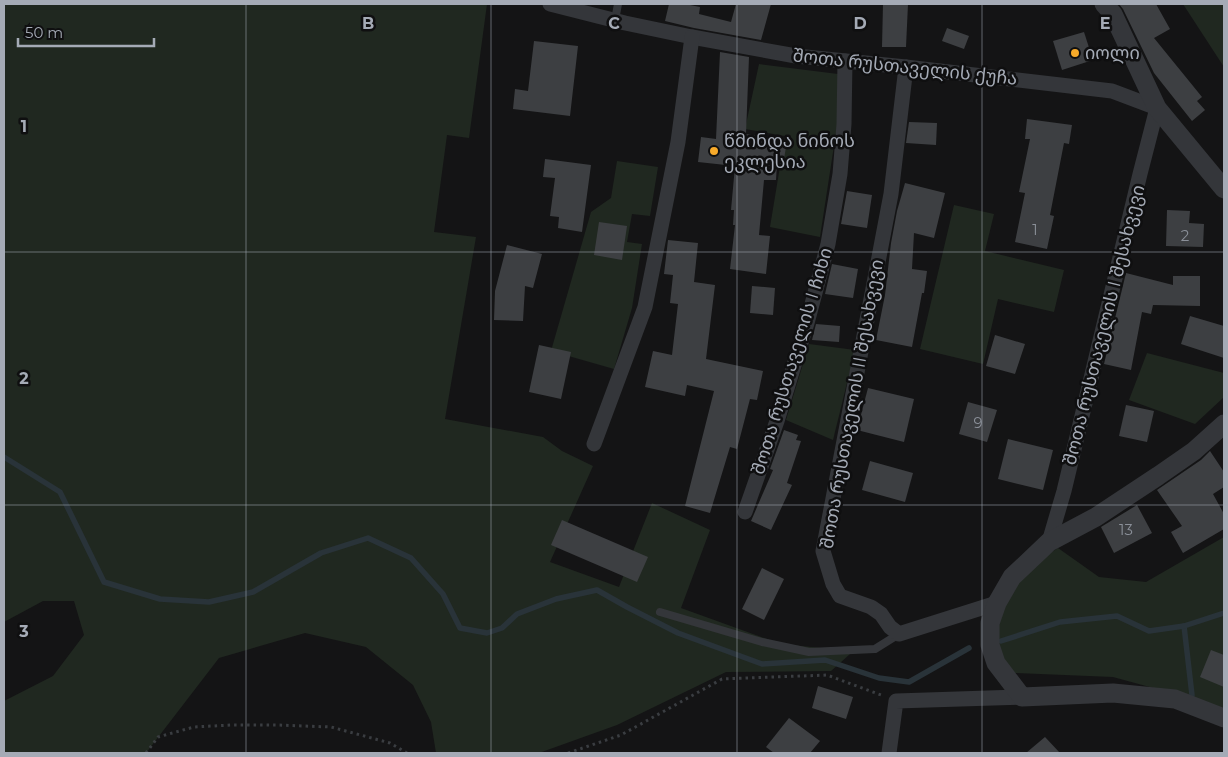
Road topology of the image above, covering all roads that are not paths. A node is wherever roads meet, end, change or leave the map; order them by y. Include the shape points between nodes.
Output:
1 (550, 4) edge
2 (618, 4) edge
3 (1104, 4) edge
4 (615, 20) junction
5 (692, 37) junction
6 (845, 60) junction
7 (906, 67) junction
8 (1157, 108) junction
9 (1224, 189) edge
10 (1224, 424) edge
11 (594, 444) dead end
12 (745, 512) dead end
13 (1049, 542) junction
14 (996, 603) junction
15 (660, 612) dead end
16 (899, 634) junction
17 (1022, 697) junction
18 (1224, 718) edge
19 (890, 753) edge

1 - 4 street, შოთა რუსთაველის ქუჩა
2 - 4 lane
3 - 8 street via 1113,14
4 - 5 street, შოთა რუსთაველის ქუჩა
5 - 6 street, შოთა რუსთაველის ქუჩა via 796,56
5 - 11 street via 678,142 645,307
6 - 7 street, შოთა რუსთაველის ქუჩა
6 - 12 street, შოთა რუსთაველის I ჩიხი via 840,174 828,244 777,421
7 - 8 street, შოთა რუსთაველის ქუჩა via 1112,91
7 - 16 street, შოთა რუსთაველის II შესახვევი via 891,194 823,551 840,596 871,606
8 - 9 street, შოთა რუსთაველის ქუჩა
8 - 13 street, შოთა რუსთაველის I შესახვევი
10 - 13 street via 1194,451 1158,476 1096,517
13 - 14 street via 1012,577
14 - 16 street
14 - 17 street via 990,623 990,645 996,663
15 - 16 lane via 762,642 809,652 875,649
17 - 18 street via 1113,693 1175,699
17 - 19 street via 896,701

